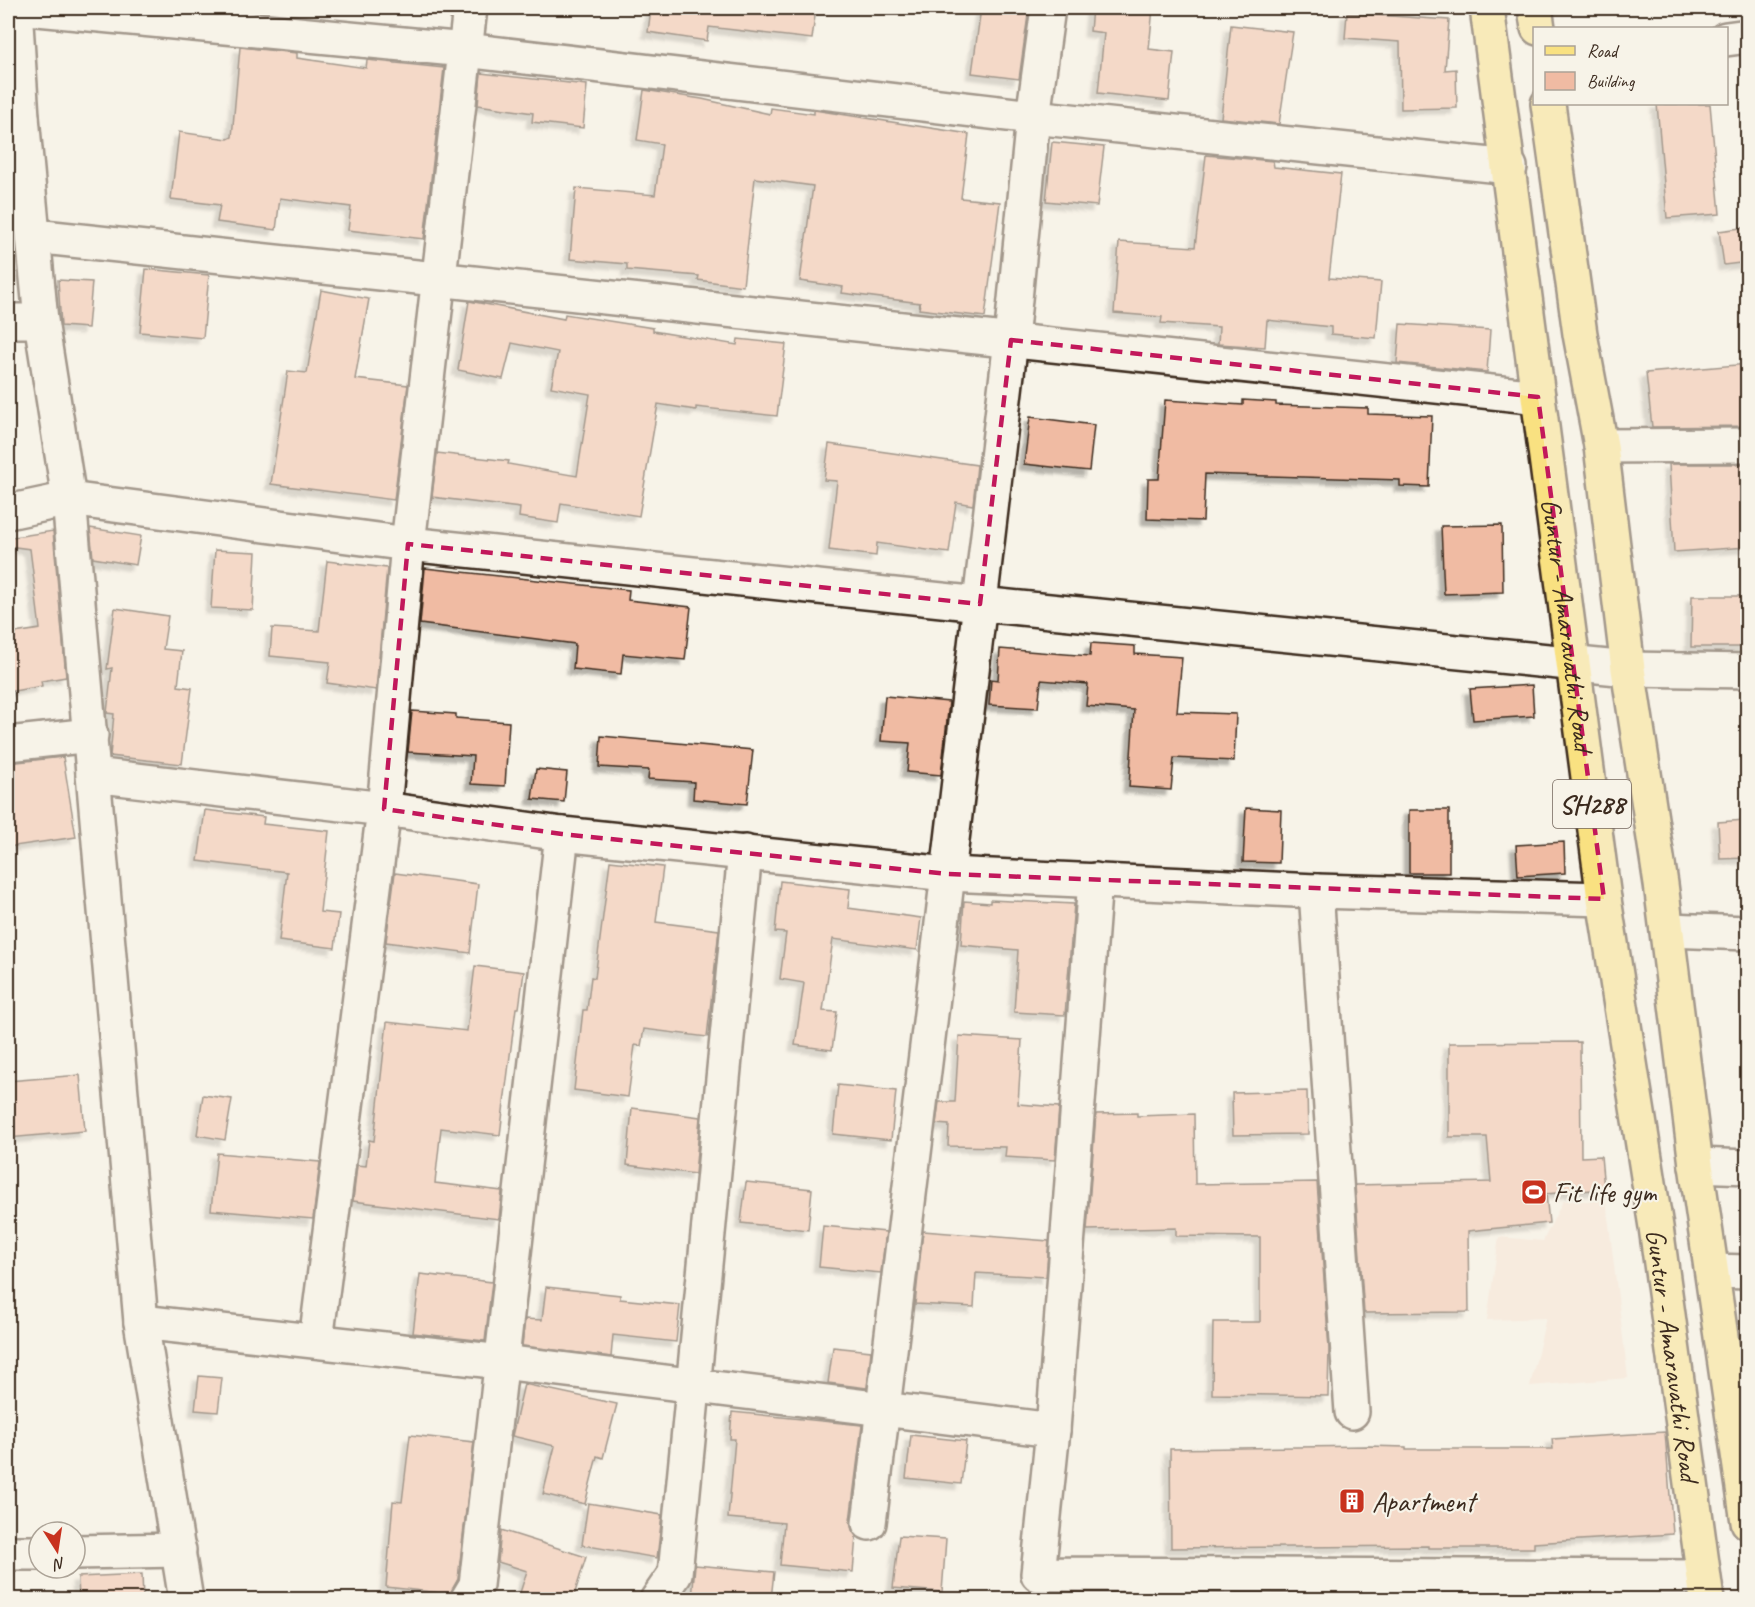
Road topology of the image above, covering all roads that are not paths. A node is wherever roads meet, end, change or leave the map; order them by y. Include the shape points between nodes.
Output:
1 (15, 8) edge
2 (27, 8) edge
3 (470, 8) edge
4 (1048, 8) edge
5 (1487, 8) edge
6 (1535, 8) edge
7 (1538, 27) edge
8 (1748, 36) edge
9 (1728, 39) edge
10 (465, 50) junction
11 (1548, 105) edge
12 (15, 117) edge
13 (1033, 117) junction
14 (1510, 166) junction
15 (34, 236) junction
16 (440, 278) junction
17 (8, 321) edge
18 (41, 321) junction
19 (1011, 340) junction
20 (1538, 397) junction
21 (1748, 445) edge
22 (1601, 446) junction
23 (69, 499) junction
24 (8, 512) edge
25 (408, 544) junction
26 (980, 604) junction
27 (1573, 664) junction
28 (1628, 669) junction
29 (1748, 671) edge
30 (91, 735) junction
31 (8, 744) edge
32 (93, 775) junction
33 (384, 809) junction
34 (562, 834) junction
35 (745, 852) junction
36 (948, 874) junction
37 (1095, 880) junction
38 (1316, 891) junction
39 (1604, 899) junction
40 (1668, 930) junction
41 (1748, 933) edge
42 (1696, 1165) junction
43 (1748, 1167) edge
44 (1712, 1271) junction
45 (1748, 1272) edge
46 (141, 1322) junction
47 (316, 1341) junction
48 (502, 1362) junction
49 (693, 1386) junction
50 (881, 1411) junction
51 (1352, 1412) dead end
52 (1053, 1430) junction
53 (1741, 1440) edge
54 (1748, 1522) edge
55 (869, 1523) dead end
56 (179, 1550) junction
57 (87, 1552) edge
58 (8, 1553) edge
59 (27, 1553) edge
60 (1705, 1588) edge
61 (186, 1599) edge
62 (467, 1599) edge
63 (657, 1599) edge

1 - 12 street
2 - 10 street
3 - 10 street
4 - 13 street
5 - 14 main road, Guntur - Amaravathi Road / SH288
6 - 7 main road
8 - 9 street
10 - 13 street
10 - 16 street
11 - 22 main road, Guntur - Amaravathi Road / SH288 via 1580,334
12 - 15 street
13 - 14 street
13 - 19 street
14 - 20 main road, Guntur - Amaravathi Road / SH288
15 - 16 street
15 - 18 street
16 - 19 street
16 - 25 street
17 - 18 street
18 - 23 street
19 - 20 street
19 - 26 street
20 - 27 main road, Guntur - Amaravathi Road / SH288
21 - 22 street
22 - 28 main road, Guntur - Amaravathi Road / SH288
23 - 24 street
23 - 25 street
23 - 30 street
25 - 26 street
25 - 33 street
26 - 27 street
26 - 36 street
27 - 28 street
27 - 39 main road, Guntur - Amaravathi Road / SH288
28 - 29 street
28 - 40 main road, Guntur - Amaravathi Road / SH288
30 - 31 street
30 - 32 street
32 - 33 street
32 - 46 street
33 - 34 street
33 - 47 street
34 - 35 street
34 - 48 street
35 - 36 street
35 - 49 street
36 - 37 street
36 - 50 street
37 - 38 street
37 - 52 street
38 - 39 street
38 - 51 street
39 - 60 main road, Guntur - Amaravathi Road / SH288 via 1658,1237
40 - 41 street
40 - 42 main road, Guntur - Amaravathi Road / SH288
42 - 43 street
42 - 44 main road, Guntur - Amaravathi Road / SH288
44 - 45 street
44 - 53 main road, Guntur - Amaravathi Road / SH288
46 - 47 street
46 - 56 street
47 - 48 street
48 - 49 street
48 - 62 street via 476,1585
49 - 50 street
49 - 63 street via 675,1574
50 - 52 street
50 - 55 street
52 - 60 street via 1038,1574
53 - 54 main road, Guntur - Amaravathi Road / SH288
56 - 57 street
56 - 61 street
58 - 59 street

